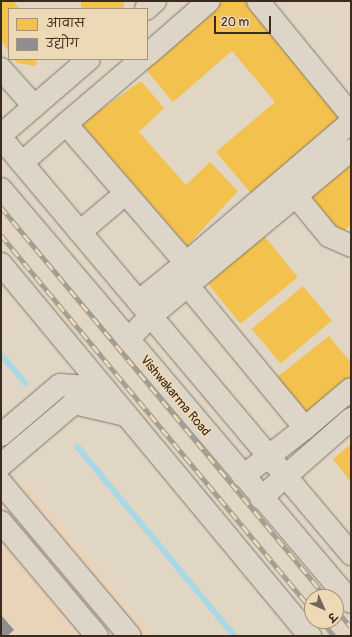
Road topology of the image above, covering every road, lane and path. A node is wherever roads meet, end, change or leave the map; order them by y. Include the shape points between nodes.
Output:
1 (155, 1) edge
2 (209, 1) edge
3 (258, 1) edge
4 (147, 8) edge
5 (148, 54) edge
6 (88, 60) edge
7 (141, 60) edge
8 (1, 69) edge
9 (34, 106) junction
10 (351, 115) edge
11 (351, 122) edge
12 (66, 124) junction
13 (1, 136) edge
14 (351, 150) edge
15 (22, 163) junction
16 (1, 189) edge
17 (124, 194) junction
18 (296, 196) junction
19 (80, 232) junction
20 (351, 246) edge
21 (186, 263) junction
22 (1, 264) edge
23 (188, 286) junction
24 (145, 309) junction
25 (127, 340) junction
26 (104, 388) junction
27 (351, 389) edge
28 (126, 415) junction
29 (351, 419) edge
30 (305, 428) junction
31 (1, 435) edge
32 (269, 456) junction
33 (1, 465) edge
34 (243, 476) junction
35 (286, 476) junction
36 (1, 484) edge
37 (262, 498) junction
38 (1, 522) edge
39 (351, 554) edge
40 (351, 602) edge
41 (97, 636) edge
42 (130, 636) edge
43 (310, 636) edge

1 - 4 street
2 - 5 street
3 - 10 street
6 - 9 street
7 - 12 street
8 - 9 street
9 - 13 street
11 - 21 street
12 - 15 street
12 - 17 street
13 - 15 street
14 - 18 street
15 - 19 street
16 - 25 street, Vishwakarma Road
17 - 19 street
17 - 21 street
18 - 20 street via 329,236
18 - 23 street
19 - 24 street
21 - 24 street
22 - 26 street
23 - 24 street
23 - 30 street
24 - 25 street
24 - 32 street
25 - 34 street, Vishwakarma Road
26 - 28 street
26 - 31 street via 60,386
27 - 30 street
28 - 33 street via 74,403
28 - 43 street
29 - 35 street
30 - 32 street
32 - 34 street
32 - 35 street
34 - 37 street, Vishwakarma Road
35 - 37 street
35 - 39 street
36 - 42 street
37 - 40 street, Vishwakarma Road
38 - 41 street

